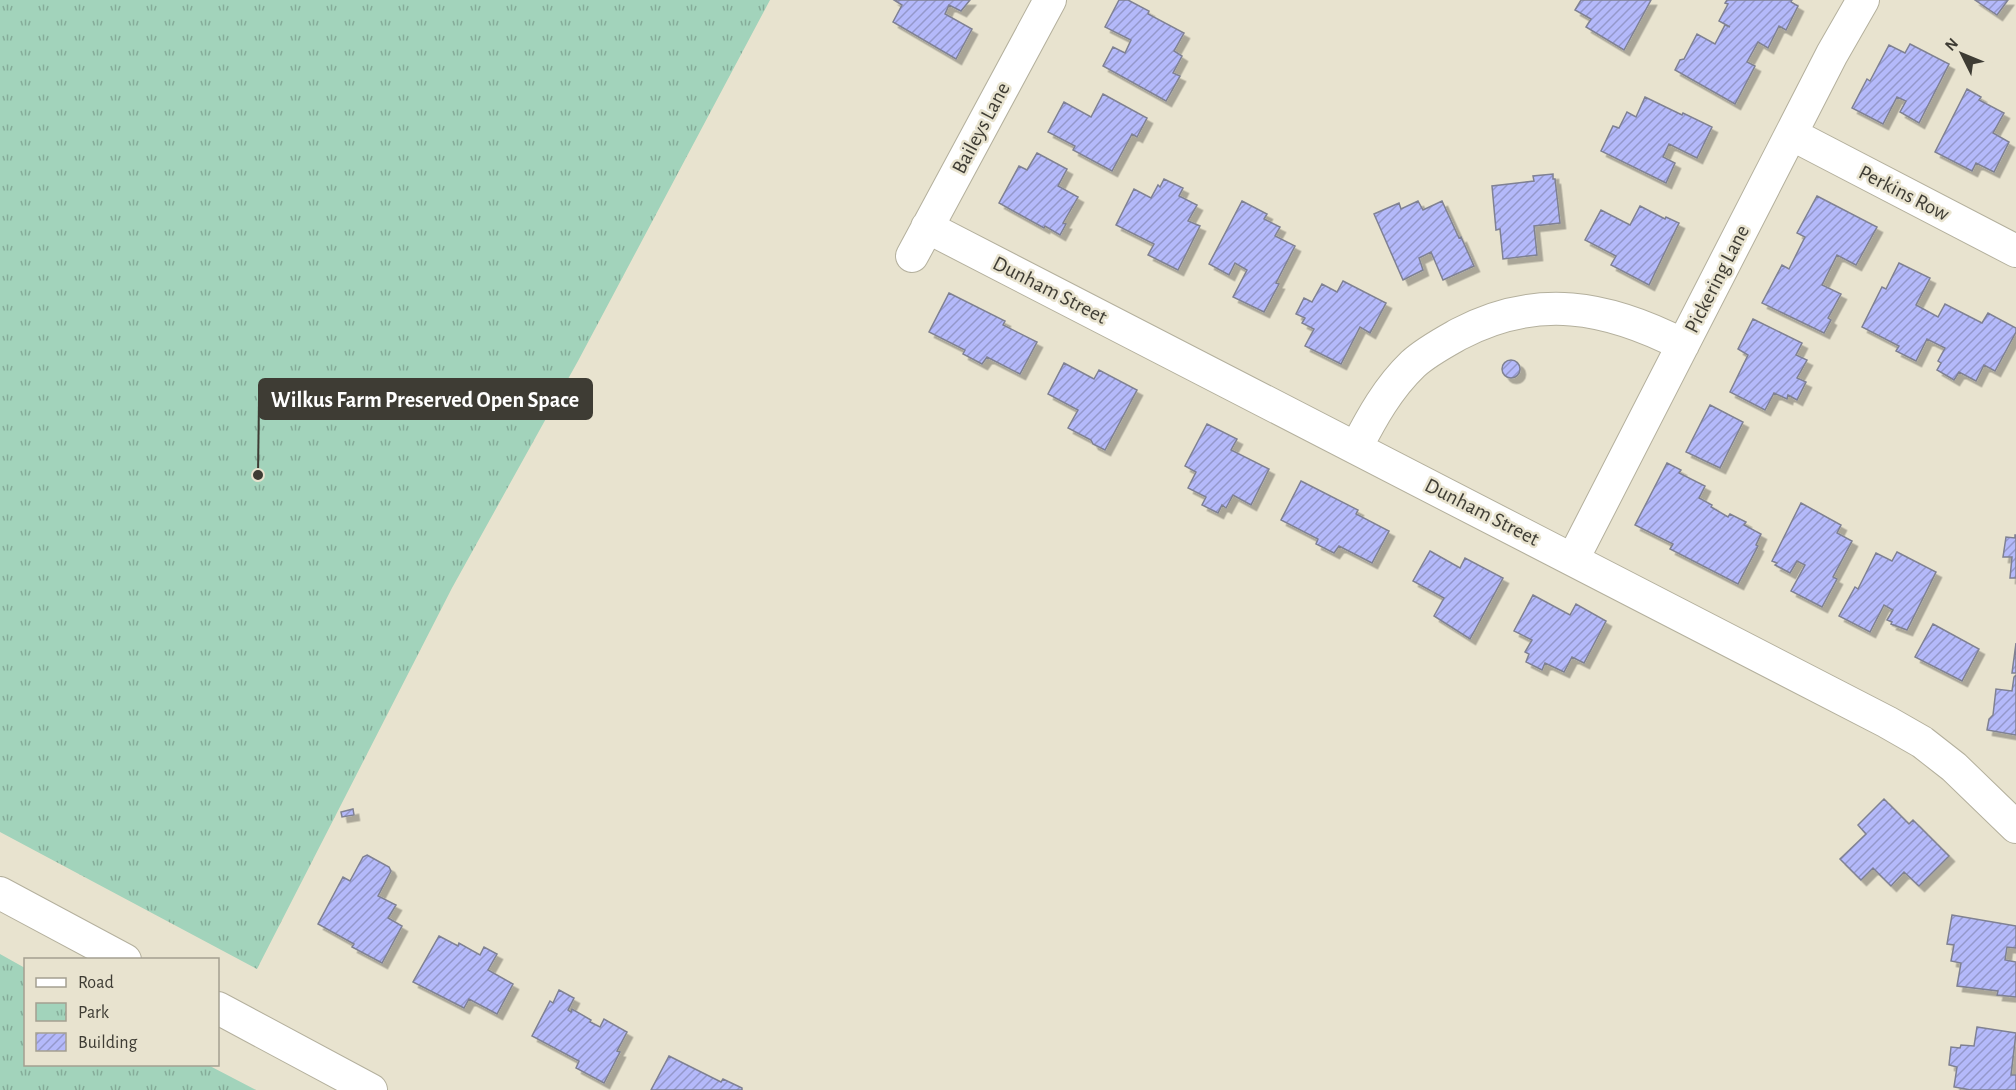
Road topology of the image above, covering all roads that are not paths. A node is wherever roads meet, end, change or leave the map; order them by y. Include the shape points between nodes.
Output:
1 (1050, 0) edge
2 (1863, 0) edge
3 (1791, 134) junction
4 (927, 227) junction
5 (2016, 251) edge
6 (912, 256) dead end
7 (1683, 345) junction
8 (1356, 448) junction
9 (1573, 559) junction
10 (2016, 827) edge
11 (0, 893) edge
12 (122, 958) edge
13 (219, 1009) edge
14 (371, 1090) edge

1 - 4 street, Baileys Lane
2 - 3 street, Pickering Lane
3 - 5 street, Perkins Row
3 - 7 street, Pickering Lane
4 - 6 street, Baileys Lane
4 - 8 street, Dunham Street
7 - 8 street via 1653,329 1588,310 1554,309 1494,319 1437,346 1413,364 1389,390
7 - 9 street, Pickering Lane
8 - 9 street, Dunham Street
9 - 10 street, Dunham Street via 1913,737 1954,767
11 - 12 street
13 - 14 street

